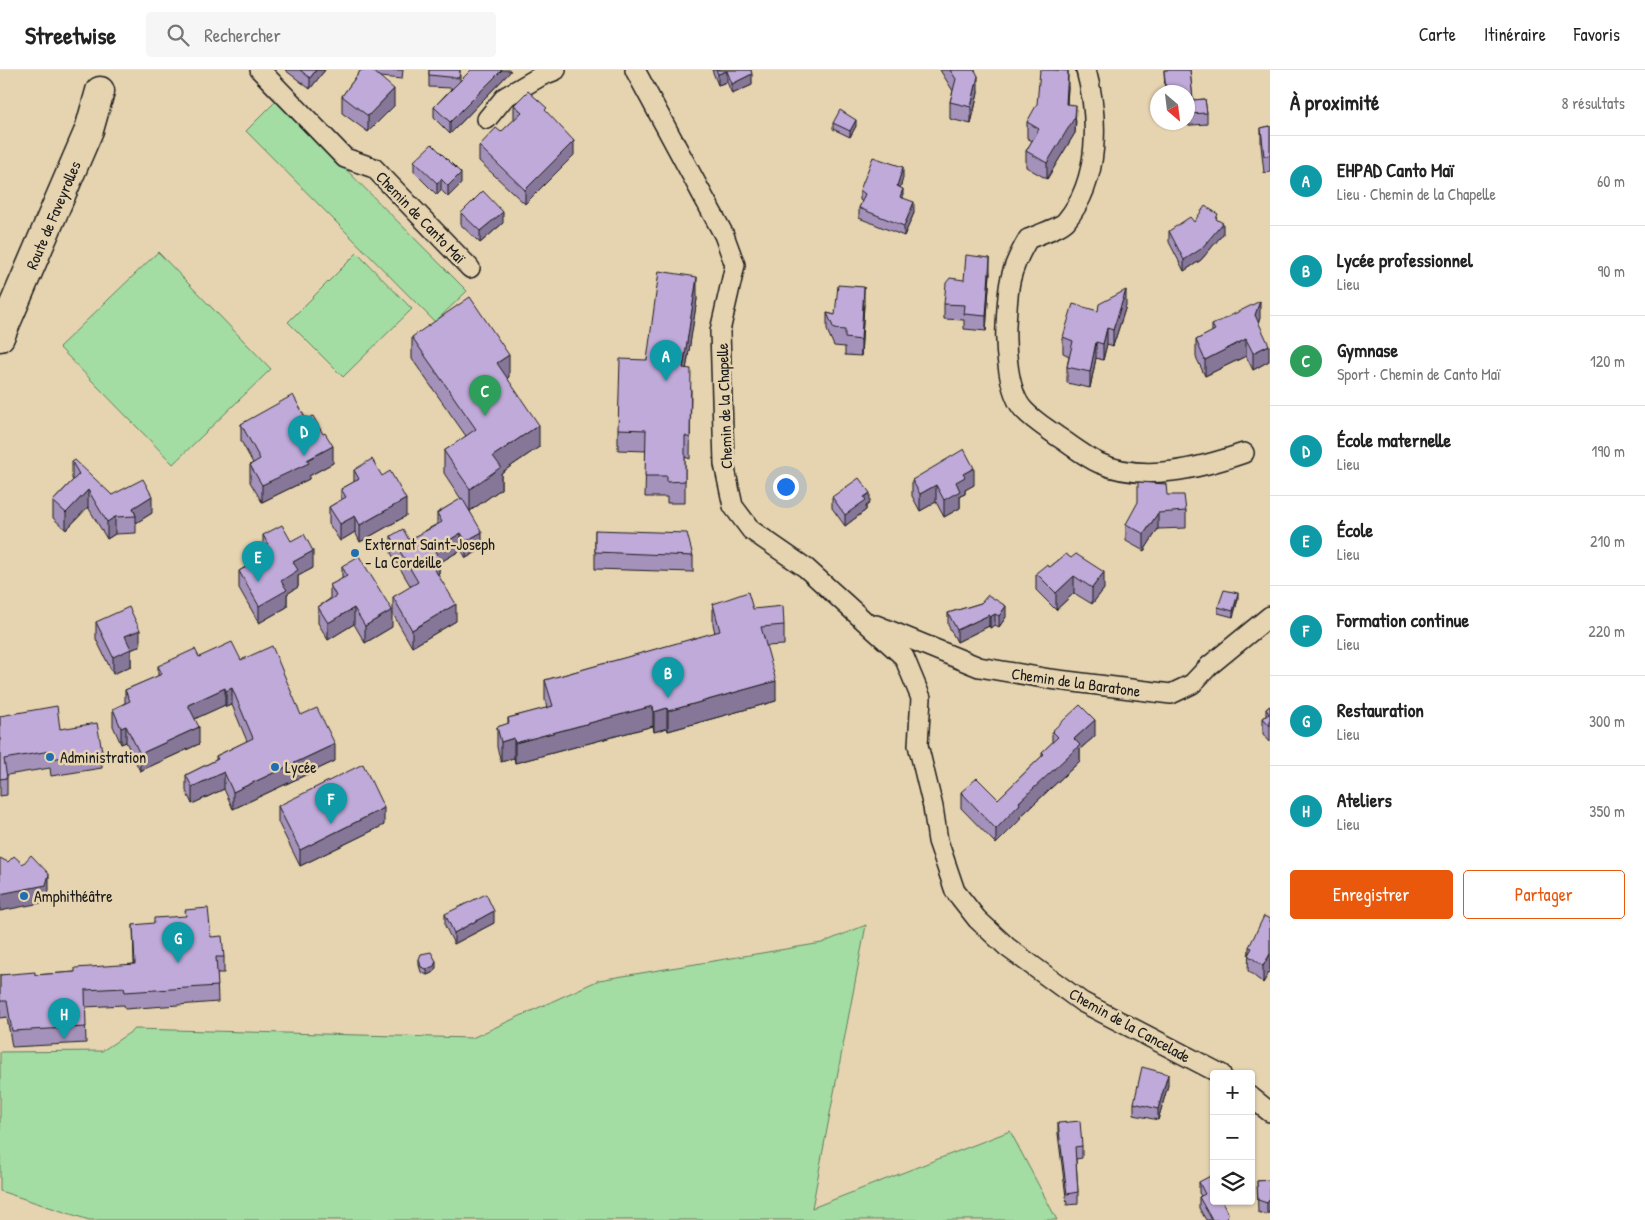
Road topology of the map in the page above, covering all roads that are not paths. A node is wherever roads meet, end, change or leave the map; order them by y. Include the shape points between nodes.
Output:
1 (260, 70) edge
2 (556, 70) edge
3 (635, 70) edge
4 (1086, 70) edge
5 (105, 80) edge
6 (487, 119) dead end
7 (470, 268) dead end
8 (0, 299) edge
9 (0, 336) edge
10 (1244, 452) dead end
11 (1270, 616) edge
12 (863, 620) junction
13 (918, 745) joint
14 (1213, 1070) edge
15 (1255, 1100) edge
16 (1270, 1112) edge

1 - 7 street, Chemin de Canto Maï via 345,158 374,168
2 - 6 street via 505,97
3 - 12 street, Chemin de la Chapelle via 724,235 735,265 720,331 724,464 733,506 751,530 806,568
4 - 10 street via 1095,126 1084,188 1065,222 1028,239 1010,276 1006,345 1011,381 1022,409 1100,463 1143,472 1170,472 1206,466
5 - 8 main road, Route de Faveyrolles via 79,128
5 - 9 main road, Route de Faveyrolles via 89,130
11 - 12 street, Chemin de la Baratone via 1192,684 1171,694 979,667
12 - 13 street, Chemin de la Chapelle via 904,657 921,698
13 - 14 street, Chemin de la Cancelade via 938,841 955,891 977,919 1007,946 1082,1002
15 - 16 street

